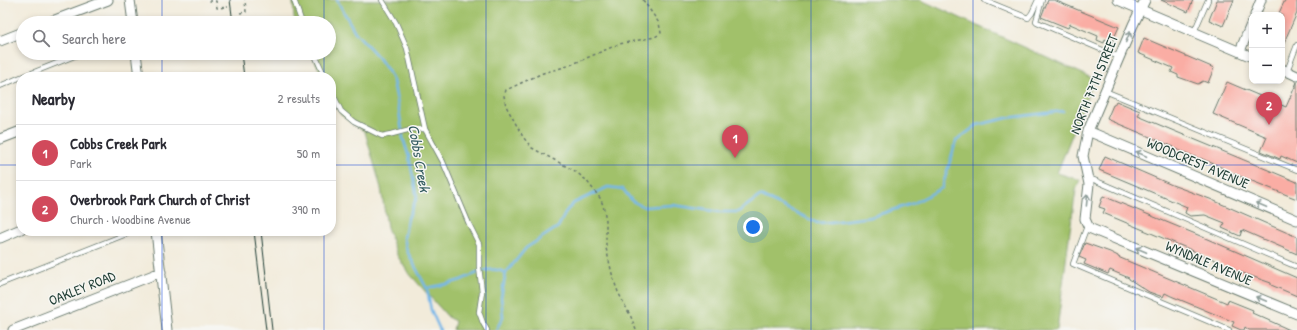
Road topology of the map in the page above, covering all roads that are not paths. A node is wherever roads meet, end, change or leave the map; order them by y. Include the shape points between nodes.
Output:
1 (108, 0) edge
2 (130, 0) edge
3 (294, 0) edge
4 (382, 0) edge
5 (984, 0) edge
6 (1038, 0) edge
7 (1042, 0) edge
8 (1118, 0) edge
9 (1145, 0) edge
10 (1208, 0) edge
11 (1262, 0) edge
12 (1141, 10) junction
13 (1256, 12) edge
14 (66, 16) edge
15 (132, 16) edge
16 (300, 16) edge
17 (1249, 29) edge
18 (1194, 32) junction
19 (16, 35) edge
20 (0, 41) edge
21 (1297, 45) edge
22 (1240, 51) junction
23 (1249, 55) edge
24 (1119, 57) junction
25 (64, 60) edge
26 (137, 60) edge
27 (317, 60) edge
28 (1285, 68) edge
29 (1285, 70) edge
30 (34, 72) edge
31 (138, 72) edge
32 (323, 72) edge
33 (1297, 76) edge
34 (16, 79) edge
35 (0, 86) edge
36 (1105, 91) junction
37 (336, 100) edge
38 (425, 129) junction
39 (1088, 131) junction
40 (16, 133) edge
41 (0, 139) edge
42 (1297, 170) edge
43 (1087, 178) junction
44 (1297, 220) edge
45 (1087, 224) junction
46 (16, 231) edge
47 (121, 236) edge
48 (156, 236) edge
49 (0, 238) edge
50 (1297, 267) edge
51 (160, 272) junction
52 (0, 284) edge
53 (1297, 314) edge
54 (487, 329) edge
55 (13, 330) edge
56 (167, 330) edge
57 (1229, 330) edge

1 - 14 street
2 - 15 street
3 - 16 lane
4 - 38 lane via 407,48
5 - 6 lane via 1028,18
7 - 24 lane via 1036,17 1037,22
8 - 12 street
9 - 12 street, NORTH 77TH STREET
10 - 18 lane
11 - 13 street
12 - 18 street
24 -> 12 street, NORTH 77TH STREET
17 - 22 street
18 - 22 street
19 - 20 street
21 - 28 lane
22 - 23 street
24 - 36 street, NORTH 77TH STREET
25 - 30 lane
26 - 31 street
27 - 32 lane
29 - 33 street
34 - 35 lane
36 - 39 street, NORTH 77TH STREET
36 - 42 lane
37 - 38 lane via 341,111 354,122 382,136 410,129
38 - 54 lane via 443,162 479,244 482,292 479,312
39 - 43 street, NORTH 77TH STREET via 1083,156
44 -> 39 street, WOODCREST AVENUE
40 - 41 street
45 -> 43 street, NORTH 77TH STREET
43 - 50 lane
53 -> 45 street, WYNDALE AVENUE via 1089,228
45 - 57 lane via 1073,264
46 - 49 street
47 - 52 lane
48 - 51 street
51 - 55 street, OAKLEY ROAD
51 - 56 street

